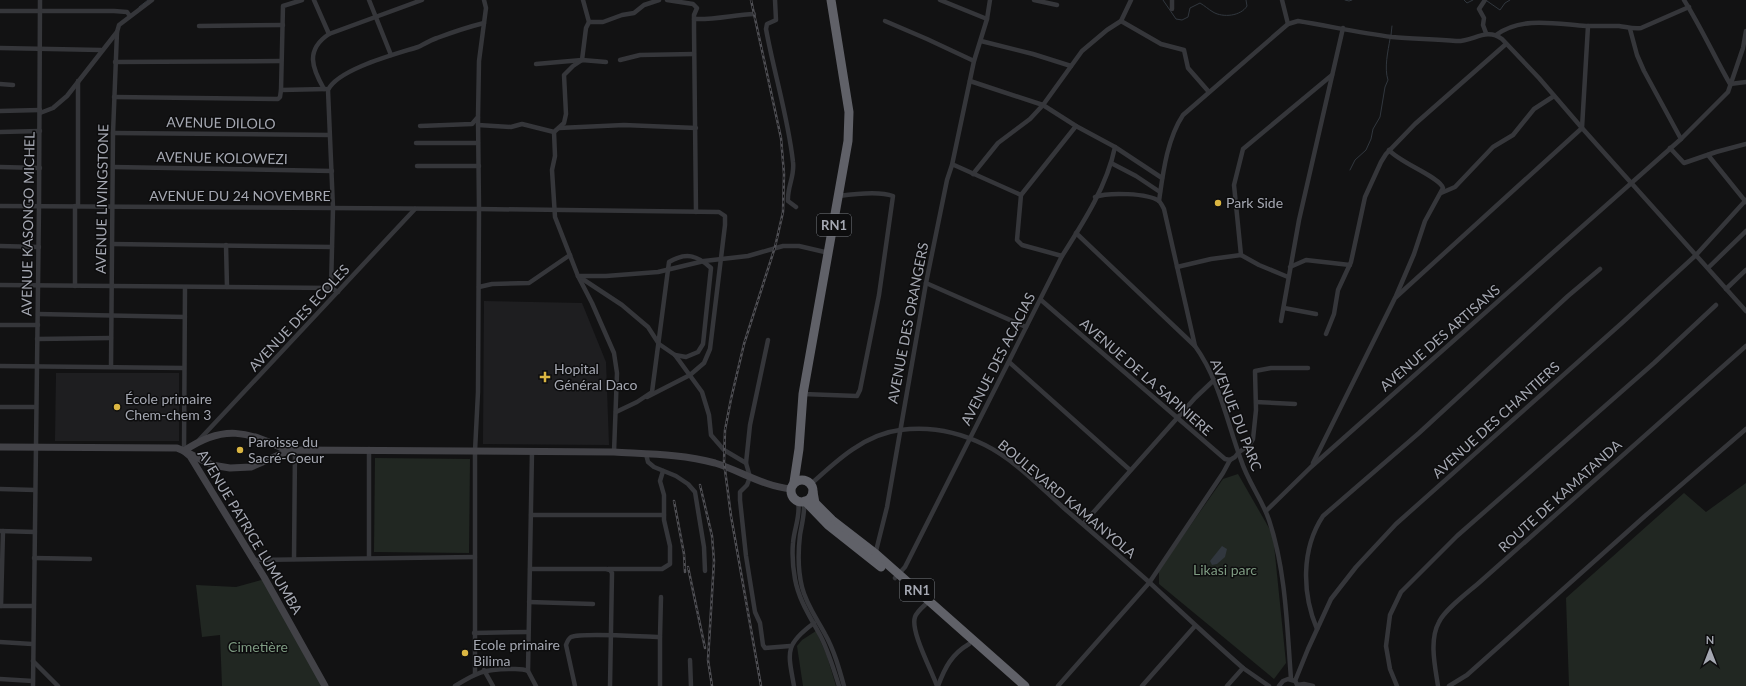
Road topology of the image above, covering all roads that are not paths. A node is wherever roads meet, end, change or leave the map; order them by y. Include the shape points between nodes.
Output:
1 (40, 0) edge
2 (152, 0) edge
3 (283, 0) edge
4 (302, 0) edge
5 (314, 0) edge
6 (369, 0) edge
7 (422, 0) edge
8 (484, 0) edge
9 (583, 0) edge
10 (659, 0) edge
11 (667, 0) edge
12 (775, 0) edge
13 (832, 0) edge
14 (940, 0) edge
15 (990, 0) edge
16 (1034, 0) edge
17 (1131, 0) edge
18 (1172, 0) edge
19 (1282, 0) edge
20 (1486, 0) edge
21 (1684, 0) edge
22 (1057, 5) dead end
23 (283, 6) junction
24 (1689, 7) junction
25 (1172, 9) dead end
26 (0, 11) edge
27 (40, 12) junction
28 (129, 14) junction
29 (754, 14) dead end
30 (376, 18) junction
31 (694, 19) junction
32 (987, 19) junction
33 (885, 21) dead end
34 (1121, 21) junction
35 (589, 22) junction
36 (484, 23) junction
37 (1288, 24) junction
38 (282, 25) junction
39 (199, 26) dead end
40 (1588, 26) junction
41 (1343, 28) junction
42 (1630, 29) junction
43 (1746, 30) edge
44 (117, 32) junction
45 (1486, 33) junction
46 (329, 34) junction
47 (1496, 35) junction
48 (981, 41) junction
49 (1506, 44) junction
50 (0, 48) edge
51 (40, 48) junction
52 (101, 50) junction
53 (694, 54) junction
54 (391, 55) junction
55 (582, 60) junction
56 (620, 60) dead end
57 (281, 61) junction
58 (974, 61) junction
59 (115, 62) junction
60 (606, 62) dead end
61 (536, 64) dead end
62 (1070, 66) junction
63 (1332, 75) junction
64 (78, 81) junction
65 (970, 81) junction
66 (1746, 82) edge
67 (0, 84) edge
68 (1730, 84) junction
69 (13, 85) dead end
70 (326, 89) junction
71 (281, 90) junction
72 (1209, 92) junction
73 (1554, 96) junction
74 (114, 97) junction
75 (1043, 105) junction
76 (0, 111) edge
77 (40, 111) junction
78 (478, 117) junction
79 (420, 126) dead end
80 (478, 126) junction
81 (1076, 126) junction
82 (559, 128) junction
83 (696, 128) junction
84 (1582, 128) junction
85 (40, 131) junction
86 (0, 132) edge
87 (554, 132) junction
88 (113, 133) junction
89 (329, 135) junction
90 (1681, 139) junction
91 (416, 143) dead end
92 (478, 143) junction
93 (1746, 144) edge
94 (1115, 147) junction
95 (1670, 148) junction
96 (1389, 150) junction
97 (1708, 155) junction
98 (1111, 163) junction
99 (952, 165) junction
100 (417, 166) dead end
101 (479, 166) junction
102 (0, 167) edge
103 (113, 167) junction
104 (40, 168) junction
105 (332, 170) junction
106 (973, 174) junction
107 (1162, 178) junction
108 (1631, 183) junction
109 (1160, 192) junction
110 (1441, 193) junction
111 (1021, 195) junction
112 (839, 196) junction
113 (1096, 197) junction
114 (1159, 201) junction
115 (1746, 201) edge
116 (0, 206) edge
117 (39, 206) junction
118 (76, 206) junction
119 (113, 207) junction
120 (796, 207) dead end
121 (333, 208) junction
122 (415, 209) junction
123 (479, 209) junction
124 (554, 210) junction
125 (696, 212) junction
126 (1746, 231) edge
127 (1076, 233) junction
128 (112, 244) junction
129 (226, 245) junction
130 (0, 246) edge
131 (39, 247) junction
132 (332, 247) junction
133 (829, 253) junction
134 (570, 255) junction
135 (1241, 255) junction
136 (1696, 255) junction
137 (1062, 256) junction
138 (721, 260) junction
139 (704, 261) junction
140 (1350, 266) junction
141 (1177, 267) junction
142 (1290, 267) junction
143 (1708, 268) junction
144 (1600, 269) dead end
145 (668, 270) junction
146 (1746, 270) edge
147 (578, 276) junction
148 (1288, 277) junction
149 (926, 283) junction
150 (0, 285) edge
151 (38, 286) junction
152 (75, 286) junction
153 (112, 286) junction
154 (185, 287) junction
155 (227, 287) junction
156 (479, 287) junction
157 (331, 288) junction
158 (1726, 289) junction
159 (338, 292) junction
160 (1395, 298) junction
161 (1041, 300) junction
162 (1716, 305) dead end
163 (1284, 308) junction
164 (1746, 311) edge
165 (38, 314) junction
166 (1316, 314) dead end
167 (112, 316) junction
168 (185, 317) junction
169 (1281, 321) dead end
170 (0, 325) edge
171 (38, 325) junction
172 (1026, 327) junction
173 (1326, 334) dead end
174 (112, 338) junction
175 (37, 339) junction
176 (768, 340) dead end
177 (659, 344) junction
178 (1195, 346) junction
179 (1746, 346) edge
180 (674, 355) junction
181 (1009, 362) junction
182 (0, 366) edge
183 (37, 367) junction
184 (111, 368) junction
185 (184, 368) junction
186 (1308, 368) dead end
187 (690, 375) junction
188 (1214, 380) junction
189 (803, 394) junction
190 (647, 397) junction
191 (1256, 402) junction
192 (1294, 404) dead end
193 (0, 407) edge
194 (36, 408) junction
195 (616, 412) junction
196 (1178, 418) junction
197 (1746, 429) edge
198 (900, 430) junction
199 (969, 438) junction
200 (198, 442) junction
201 (0, 447) edge
202 (36, 448) junction
203 (370, 449) junction
204 (800, 449) junction
205 (292, 450) junction
206 (184, 451) junction
207 (475, 451) junction
208 (532, 451) junction
209 (614, 452) junction
210 (1238, 453) junction
211 (646, 454) junction
212 (1230, 460) junction
213 (746, 463) junction
214 (1311, 467) junction
215 (1130, 470) junction
216 (663, 471) junction
217 (750, 477) junction
218 (793, 485) junction
219 (811, 486) junction
220 (0, 489) edge
221 (35, 490) junction
222 (802, 501) junction
223 (1266, 511) junction
224 (531, 515) junction
225 (664, 515) junction
226 (1084, 524) junction
227 (1, 531) edge
228 (35, 532) junction
229 (795, 532) junction
230 (800, 534) junction
231 (475, 557) junction
232 (874, 557) junction
233 (34, 558) junction
234 (294, 558) junction
235 (369, 558) junction
236 (90, 559) dead end
237 (253, 560) junction
238 (606, 568) junction
239 (530, 569) junction
240 (705, 571) dead end
241 (897, 576) junction
242 (1149, 582) junction
243 (661, 597) dead end
244 (529, 602) junction
245 (927, 603) junction
246 (593, 604) dead end
247 (0, 606) edge
248 (33, 606) junction
249 (815, 622) junction
250 (1194, 626) junction
251 (1317, 629) junction
252 (528, 632) junction
253 (474, 633) junction
254 (611, 636) junction
255 (660, 637) junction
256 (0, 642) edge
257 (32, 644) junction
258 (970, 644) junction
259 (790, 646) junction
260 (690, 660) dead end
261 (33, 661) junction
262 (1242, 668) junction
263 (484, 670) junction
264 (528, 671) junction
265 (837, 672) junction
266 (476, 674) junction
267 (0, 679) edge
268 (33, 683) edge
269 (1295, 683) edge
270 (58, 686) edge
271 (325, 686) edge
272 (455, 686) edge
273 (493, 686) edge
274 (536, 686) edge
275 (575, 686) edge
276 (610, 686) edge
277 (660, 686) edge
278 (691, 686) edge
279 (794, 686) edge
280 (839, 686) edge
281 (844, 686) edge
282 (938, 686) edge
283 (1017, 686) edge
284 (1025, 686) edge
285 (1058, 686) edge
286 (1142, 686) edge
287 (1226, 686) edge
288 (1269, 686) edge
289 (1280, 686) edge
290 (1314, 686) edge
291 (1397, 686) edge
292 (1438, 686) edge
293 (1449, 686) edge

1 - 27 street, AVENUE KASONGO MICHEL
2 - 28 street
3 - 23 street
4 - 23 street
5 - 46 street
6 - 30 street
7 - 30 street
8 - 36 street
9 - 35 street
10 - 35 street via 644,5 634,13 603,22
11 - 31 street via 693,4 697,8
12 - 120 street via 776,20 767,24 766,29 794,163 788,187 788,201
13 - 112 highway, RN1 via 848,112 848,141
14 - 32 street
15 - 32 street, AVENUE DES ORANGERS
16 - 22 street
17 - 34 street
18 - 25 street
19 - 37 street
20 - 45 street via 1479,9 1484,18
21 - 24 street
23 - 38 street
24 - 42 street via 1640,28
24 - 68 street
26 - 27 street
27 - 28 street via 114,11
27 - 51 street, AVENUE KASONGO MICHEL
28 - 44 street via 119,25
29 - 31 street
30 - 46 street
30 - 54 street
31 - 53 street
32 - 48 street, AVENUE DES ORANGERS
33 - 58 street
34 - 62 street via 1094,40
34 - 72 street via 1161,44 1184,50 1188,68
35 - 55 street
36 - 54 street
36 - 78 street via 479,61
37 - 41 street via 1298,21
37 - 72 street
38 - 39 street
38 - 57 street
40 - 42 street
40 - 47 street via 1546,22 1511,26
40 - 84 street
41 - 45 street via 1390,37 1462,41
41 - 63 street
42 - 90 street via 1644,71
43 - 68 street, AVENUE DES ARTISANS via 1743,48
44 - 52 street
44 - 59 street, AVENUE LIVINGSTONE
45 - 47 street
46 - 70 street via 316,45 313,53 316,74
47 - 49 street
48 - 58 street, AVENUE DES ORANGERS
48 - 62 street
49 - 73 street
49 - 96 street
50 - 51 street
51 - 52 street
51 - 77 street, AVENUE KASONGO MICHEL
52 - 64 street
53 - 56 street via 640,55
53 - 83 street
54 - 70 street via 344,75
55 - 60 street
55 - 61 street
55 - 82 street via 564,75 566,114 564,123
57 - 59 street
57 - 71 street
58 - 65 street, AVENUE DES ORANGERS
59 - 74 street, AVENUE LIVINGSTONE
62 - 75 street
63 - 135 street via 1243,149 1234,185
63 - 142 street
64 - 77 street via 67,96 53,108
64 - 118 street
65 - 75 street
65 - 99 street, AVENUE DES ORANGERS
66 - 68 street
67 - 69 street
68 - 90 street, AVENUE DES ARTISANS via 1722,100
70 - 71 street
70 - 89 street
71 - 74 street via 278,99
72 - 107 street via 1183,115 1176,127
73 - 84 street
73 - 110 street via 1534,109 1513,135 1493,147 1455,187
74 - 88 street, AVENUE LIVINGSTONE
75 - 81 street
75 - 106 street via 1030,119 998,143
76 - 77 street
77 - 85 street, AVENUE KASONGO MICHEL
78 - 79 street via 472,124
78 - 80 street
80 - 87 street via 511,127 522,124
80 - 92 street
81 - 94 street
81 - 111 street
82 - 83 street via 624,125
82 - 87 street
83 - 125 street
84 - 108 street
84 - 160 street
85 - 86 street
85 - 104 street, AVENUE KASONGO MICHEL
87 - 124 street
88 - 89 street, AVENUE DILOLO
88 - 103 street, AVENUE LIVINGSTONE
89 - 105 street
90 - 95 street, AVENUE DES ARTISANS
91 - 92 street
92 - 101 street
93 - 97 street
94 - 98 street, AVENUE DES ACACIAS
94 - 107 street
95 - 97 street via 1684,163
95 - 108 street, AVENUE DES ARTISANS
96 - 110 street via 1442,185
96 - 140 street via 1365,197
97 - 115 street
98 - 109 street
98 - 113 street, AVENUE DES ACACIAS
99 - 106 street
99 - 149 street, AVENUE DES ORANGERS
100 - 101 street
101 - 123 street
102 - 104 street
103 - 105 street, AVENUE KOLOWEZI
103 - 119 street, AVENUE LIVINGSTONE
104 - 117 street, AVENUE KASONGO MICHEL
105 - 121 street
106 - 111 street
107 - 109 street
108 - 136 street
108 - 214 street, AVENUE DES ARTISANS
109 - 114 street
110 - 160 street via 1425,221
111 - 137 street via 1017,240 1022,245
112 - 133 highway, RN1
112 - 189 street via 893,196 879,296 860,390 856,396
113 - 114 street via 1118,193
113 - 127 street, AVENUE DES ACACIAS
114 - 141 street via 1164,209
115 - 136 street, AVENUE DES CHANTIERS
116 - 117 street, AVENUE DU 24 NOVEMBRE
117 - 118 street, AVENUE DU 24 NOVEMBRE
117 - 131 street, AVENUE KASONGO MICHEL
118 - 119 street, AVENUE DU 24 NOVEMBRE
118 - 152 street
119 - 121 street, AVENUE DU 24 NOVEMBRE
119 - 128 street, AVENUE LIVINGSTONE
121 - 122 street, AVENUE DU 24 NOVEMBRE
121 - 132 street
122 - 123 street, AVENUE DU 24 NOVEMBRE
122 - 159 street, AVENUE DES ECOLES
123 - 124 street, AVENUE DU 24 NOVEMBRE
123 - 156 street
124 - 125 street, AVENUE DU 24 NOVEMBRE
124 - 134 street
125 - 138 street, AVENUE DU 24 NOVEMBRE via 719,212 725,216
126 - 143 street
127 - 137 street, AVENUE DES ACACIAS
127 - 178 street
128 - 129 street
128 - 153 street, AVENUE LIVINGSTONE
129 - 132 street
129 - 155 street
130 - 131 street
131 - 151 street, AVENUE KASONGO MICHEL
132 - 157 street
133 - 138 street via 798,246 783,246 748,256
133 - 189 highway, RN1
134 - 147 street
134 - 156 street via 530,283
135 - 141 street
135 - 148 street
136 - 143 street
136 - 251 street, AVENUE DES CHANTIERS via 1396,524 1356,567 1331,599
137 - 161 street, AVENUE DES ACACIAS
138 - 139 street
138 - 187 street via 710,349 704,363
139 - 145 street
139 - 145 street via 692,256 679,256 669,262
139 - 180 street via 711,268 703,344 698,352 686,357
140 - 142 street via 1306,260
140 - 173 street via 1338,290 1334,314
141 - 178 street
142 - 148 street
143 - 158 street
144 - 251 street via 1323,516 1312,537 1306,563 1307,599
145 - 147 street
145 - 177 street
146 - 158 street
147 - 177 street via 622,305 648,327
147 - 195 street via 614,353 617,373
148 - 163 street
149 - 172 street
149 - 198 street, AVENUE DES ORANGERS
150 - 151 street
151 - 152 street
151 - 165 street, AVENUE KASONGO MICHEL
152 - 153 street
153 - 154 street
153 - 167 street, AVENUE LIVINGSTONE
154 - 155 street
154 - 168 street
155 - 157 street
156 - 207 street
157 - 159 street
158 - 164 street
159 - 200 street, AVENUE DES ECOLES
160 - 214 street
161 - 172 street, AVENUE DES ACACIAS
161 - 196 street, AVENUE DE LA SAPINIERE
162 - 291 street via 1649,368 1457,536 1401,592 1390,616 1386,646 1390,669
163 - 166 street
163 - 169 street
165 - 167 street
165 - 171 street, AVENUE KASONGO MICHEL
167 - 168 street
167 - 174 street, AVENUE LIVINGSTONE
168 - 185 street
170 - 171 street
171 - 175 street, AVENUE KASONGO MICHEL
172 - 181 street, AVENUE DES ACACIAS
174 - 175 street
174 - 184 street, AVENUE LIVINGSTONE
175 - 183 street, AVENUE KASONGO MICHEL
176 - 213 street via 750,425
177 - 180 street
177 - 190 street via 654,386
178 - 188 street, AVENUE DU PARC
179 - 292 street, ROUTE DE KAMATANDA via 1439,620 1434,646
180 - 187 street
181 - 199 street, AVENUE DES ACACIAS
181 - 215 street
182 - 183 street
183 - 184 street
183 - 194 street, AVENUE KASONGO MICHEL
184 - 185 street
185 - 206 street
186 - 191 street via 1256,370
187 - 190 street
187 - 213 street via 702,392 709,415 711,435 724,450
188 - 196 street
188 - 210 street, AVENUE DU PARC
189 - 204 highway, RN1
190 - 195 street
191 - 192 street
191 - 210 street via 1254,439
193 - 194 street
194 - 202 street, AVENUE KASONGO MICHEL
195 - 209 street
196 - 212 street, AVENUE DE LA SAPINIERE via 1221,457
196 - 215 street
197 - 293 street via 1467,675
198 - 199 street, BOULEVARD KAMANYOLA via 929,429 956,433
198 - 219 street, BOULEVARD KAMANYOLA via 875,436 862,444 839,460
198 - 232 street, AVENUE DES ORANGERS via 887,507
199 - 226 street, BOULEVARD KAMANYOLA via 998,453
199 - 241 street, AVENUE DES ACACIAS via 905,567
200 - 205 street via 212,435 252,435
200 - 206 street
201 - 202 street, AVENUE PATRICE LUMUMBA
202 - 206 street, AVENUE PATRICE LUMUMBA via 177,448
202 - 221 street, AVENUE KASONGO MICHEL
203 - 205 street
203 - 207 street
203 - 235 street
204 - 218 highway, RN1
204 - 219 highway, RN1 via 804,472
205 - 206 street via 251,467 230,468 212,465
205 - 234 street
206 - 237 street, AVENUE PATRICE LUMUMBA via 190,456
207 - 208 street
207 - 231 street
208 - 209 street
208 - 224 street
209 - 211 street
210 - 212 street
210 - 223 street, AVENUE DU PARC
211 - 216 street via 648,462
211 - 217 street via 687,457
212 - 242 street
213 - 217 street
214 - 223 street, AVENUE DES ARTISANS
215 - 226 street
216 - 225 street via 660,481 664,495
216 - 240 street via 688,484 695,492 704,547
217 - 218 street via 772,486
217 - 259 street via 740,492 740,500 755,612 766,648
218 - 219 highway via 801,479
218 - 222 highway via 792,496
219 - 222 highway via 811,497
219 - 232 highway, RN1 via 818,507
220 - 221 street
221 - 228 street, AVENUE KASONGO MICHEL
222 - 229 street
222 - 230 street via 805,512
222 - 232 highway, RN1 via 828,525
223 - 269 street, AVENUE DU PARC via 1280,566
224 - 225 street
224 - 239 street
225 - 238 street via 670,546 670,564 662,569
226 - 242 street, BOULEVARD KAMANYOLA
227 - 228 street
227 - 247 street
228 - 233 street, AVENUE KASONGO MICHEL
229 - 230 street
229 - 249 street via 794,578 799,595
230 - 249 street via 800,577
231 - 235 street
231 - 253 street
232 - 241 highway, RN1
233 - 236 street
233 - 248 street, AVENUE KASONGO MICHEL
234 - 235 street
234 - 237 street
237 - 271 street, AVENUE PATRICE LUMUMBA
238 - 239 street
238 - 254 street via 612,573
239 - 244 street
241 - 245 highway, RN1
242 - 250 street, BOULEVARD KAMANYOLA
242 - 285 street
243 - 255 street
244 - 246 street
244 - 252 street
245 - 258 highway, RN1
245 - 282 street via 916,613 915,631
245 - 284 highway, RN1
247 - 248 street
248 - 257 street, AVENUE KASONGO MICHEL
249 - 259 street
249 - 265 street
250 - 262 street, BOULEVARD KAMANYOLA
250 - 286 street
251 - 269 street, AVENUE DES CHANTIERS
252 - 253 street
252 - 264 street
253 - 266 street
254 - 255 street
254 - 275 street via 578,636 568,640 567,650
254 - 276 street
255 - 277 street
256 - 257 street
257 - 261 street, AVENUE KASONGO MICHEL
258 - 282 street via 952,657
258 - 283 highway, RN1
259 - 279 street via 789,658
260 - 278 street
261 - 268 street, AVENUE KASONGO MICHEL
261 - 270 street
262 - 287 street
262 - 288 street, BOULEVARD KAMANYOLA
263 - 264 street
263 - 266 street
263 - 273 street
264 - 274 street
265 - 280 street
265 - 281 street
266 - 272 street
267 - 268 street
269 - 289 street via 1283,681
269 - 290 street

